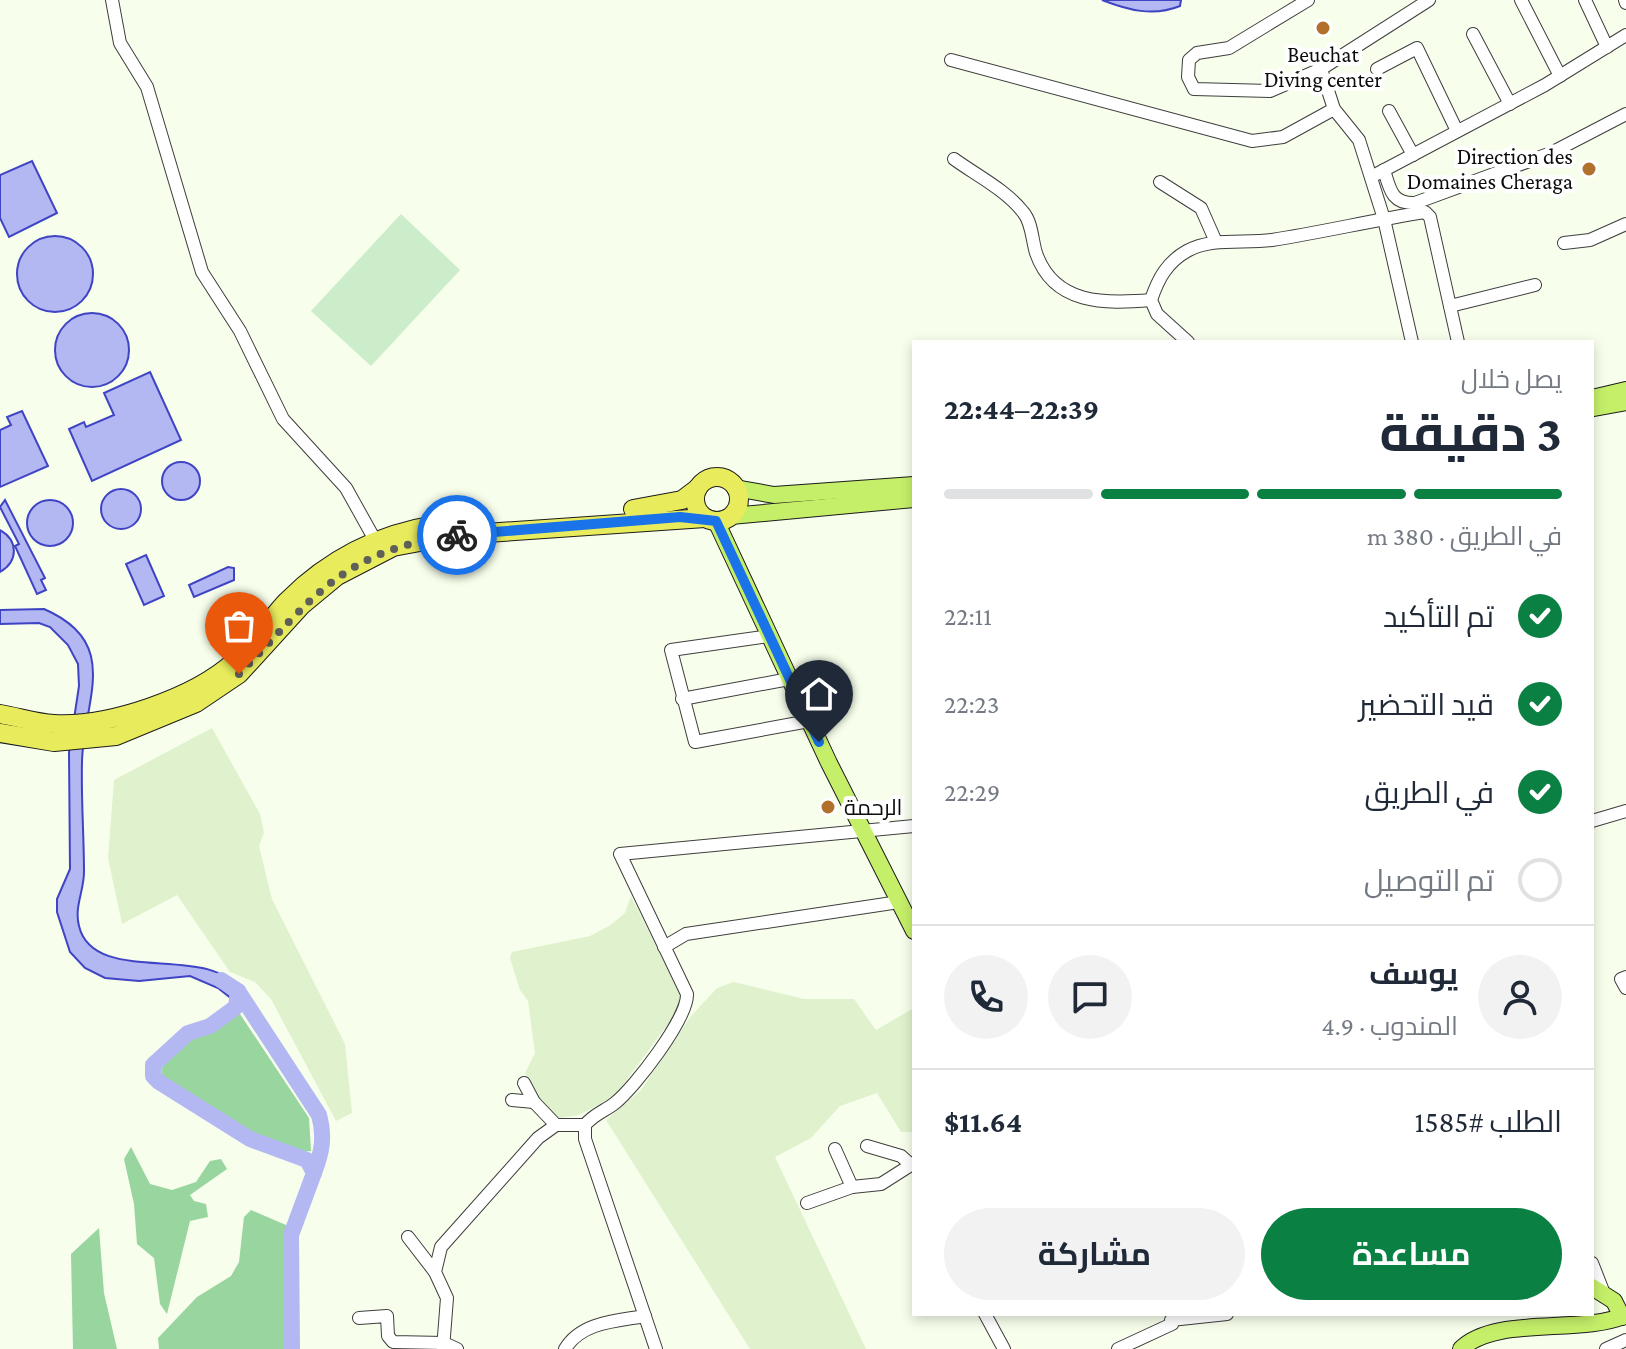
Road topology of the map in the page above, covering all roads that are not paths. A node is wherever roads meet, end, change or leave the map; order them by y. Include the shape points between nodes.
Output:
1 (112, 0) edge
2 (1429, 0) edge
3 (1521, 0) edge
4 (1585, 0) edge
5 (1300, 2) edge
6 (1473, 34) dead end
7 (1626, 35) edge
8 (1607, 47) junction
9 (951, 60) dead end
10 (1321, 69) junction
11 (1377, 69) dead end
12 (1560, 76) junction
13 (1510, 104) junction
14 (1334, 109) junction
15 (1389, 111) dead end
16 (1626, 114) edge
17 (1457, 131) junction
18 (1413, 155) junction
19 (954, 159) dead end
20 (1384, 170) junction
21 (1371, 177) junction
22 (1160, 182) dead end
23 (1384, 219) junction
24 (1626, 224) edge
25 (1216, 242) junction
26 (1564, 243) dead end
27 (1535, 285) dead end
28 (1151, 300) junction
29 (1450, 306) junction
30 (1186, 340) edge
31 (1412, 340) edge
32 (1458, 340) edge
33 (1626, 390) edge
34 (1594, 398) edge
35 (1626, 402) edge
36 (1594, 409) edge
37 (912, 485) edge
38 (698, 488) junction
39 (735, 488) junction
40 (912, 499) edge
41 (717, 518) junction
42 (375, 540) junction
43 (769, 636) junction
44 (789, 679) junction
45 (682, 699) junction
46 (0, 714) edge
47 (809, 721) junction
48 (114, 728) junction
49 (0, 733) edge
50 (54, 733) junction
51 (1626, 811) edge
52 (1594, 820) edge
53 (912, 826) edge
54 (861, 829) junction
55 (899, 902) junction
56 (912, 927) edge
57 (664, 947) junction
58 (1626, 977) edge
59 (1626, 988) edge
60 (524, 1083) dead end
61 (512, 1100) dead end
62 (534, 1102) junction
63 (556, 1125) junction
64 (585, 1125) junction
65 (867, 1146) dead end
66 (835, 1149) dead end
67 (912, 1164) edge
68 (852, 1187) junction
69 (807, 1203) dead end
70 (408, 1237) dead end
71 (435, 1272) junction
72 (1597, 1289) edge
73 (645, 1316) junction
74 (986, 1316) edge
75 (1196, 1316) edge
76 (1170, 1317) edge
77 (359, 1318) dead end
78 (1625, 1322) edge
79 (1626, 1340) edge
80 (444, 1346) edge
81 (457, 1349) edge
82 (565, 1349) edge
83 (656, 1349) edge
84 (1004, 1349) edge
85 (1118, 1349) edge
86 (1461, 1349) edge
87 (1606, 1349) edge

1 - 42 street via 120,43 147,87 202,272 240,331 283,419 346,488
2 - 10 street
3 - 12 street
4 - 8 street
5 - 10 street via 1229,48 1197,53 1189,60 1188,77 1194,89 1270,91
6 - 13 street
7 - 8 street
8 - 12 street
9 - 14 street via 1252,141 1283,137
10 - 14 street
11 - 17 street via 1417,48
12 - 13 street
13 - 17 street
14 - 21 street via 1359,140
15 - 18 street
16 - 20 street via 1551,153 1415,203 1391,196
17 - 18 street
18 - 20 street
19 - 28 street via 1025,213 1036,255 1072,296 1118,303
20 - 21 street
21 - 23 street
22 - 25 street via 1201,208
23 - 25 street via 1269,240
23 - 29 street via 1429,214
23 - 31 street
24 - 26 street via 1590,240
25 - 28 street via 1171,262
27 - 29 street
28 - 30 street via 1157,314
29 - 32 street
33 - 34 main road
35 - 36 main road
37 - 39 main road via 774,495
38 - 39 highway via 716,477
38 - 41 highway via 695,501
38 - 42 highway via 682,500 653,508 450,523
39 - 41 highway via 739,503
40 - 41 main road
41 - 43 main road
41 - 48 highway via 457,535 393,547 325,585 239,674 196,703
42 - 48 highway via 328,565 232,664
43 - 44 main road
43 - 45 street via 671,650
44 - 45 street
44 - 47 main road
45 - 47 street via 695,742
46 - 50 highway
47 - 54 main road
48 - 50 highway
49 - 50 highway
51 - 52 street
53 - 54 street
54 - 55 main road
54 - 57 street via 620,854
55 - 56 main road
55 - 57 street via 686,934
57 - 64 street via 687,1001 635,1084
58 - 59 street via 1621,979
60 - 62 street
61 - 62 street
62 - 63 street
63 - 64 street
63 - 71 street via 538,1138 441,1247
64 - 73 street via 585,1139
65 - 67 street
66 - 68 street
67 - 68 street via 881,1184
68 - 69 street
70 - 71 street
71 - 80 street via 447,1298
72 - 78 main road via 1614,1301
73 - 82 street via 591,1326
73 - 83 street
74 - 84 street
75 - 76 street
76 - 85 street via 1172,1324
77 - 80 street via 387,1316 393,1342
78 - 86 main road via 1486,1334
79 - 87 street
80 - 81 street

